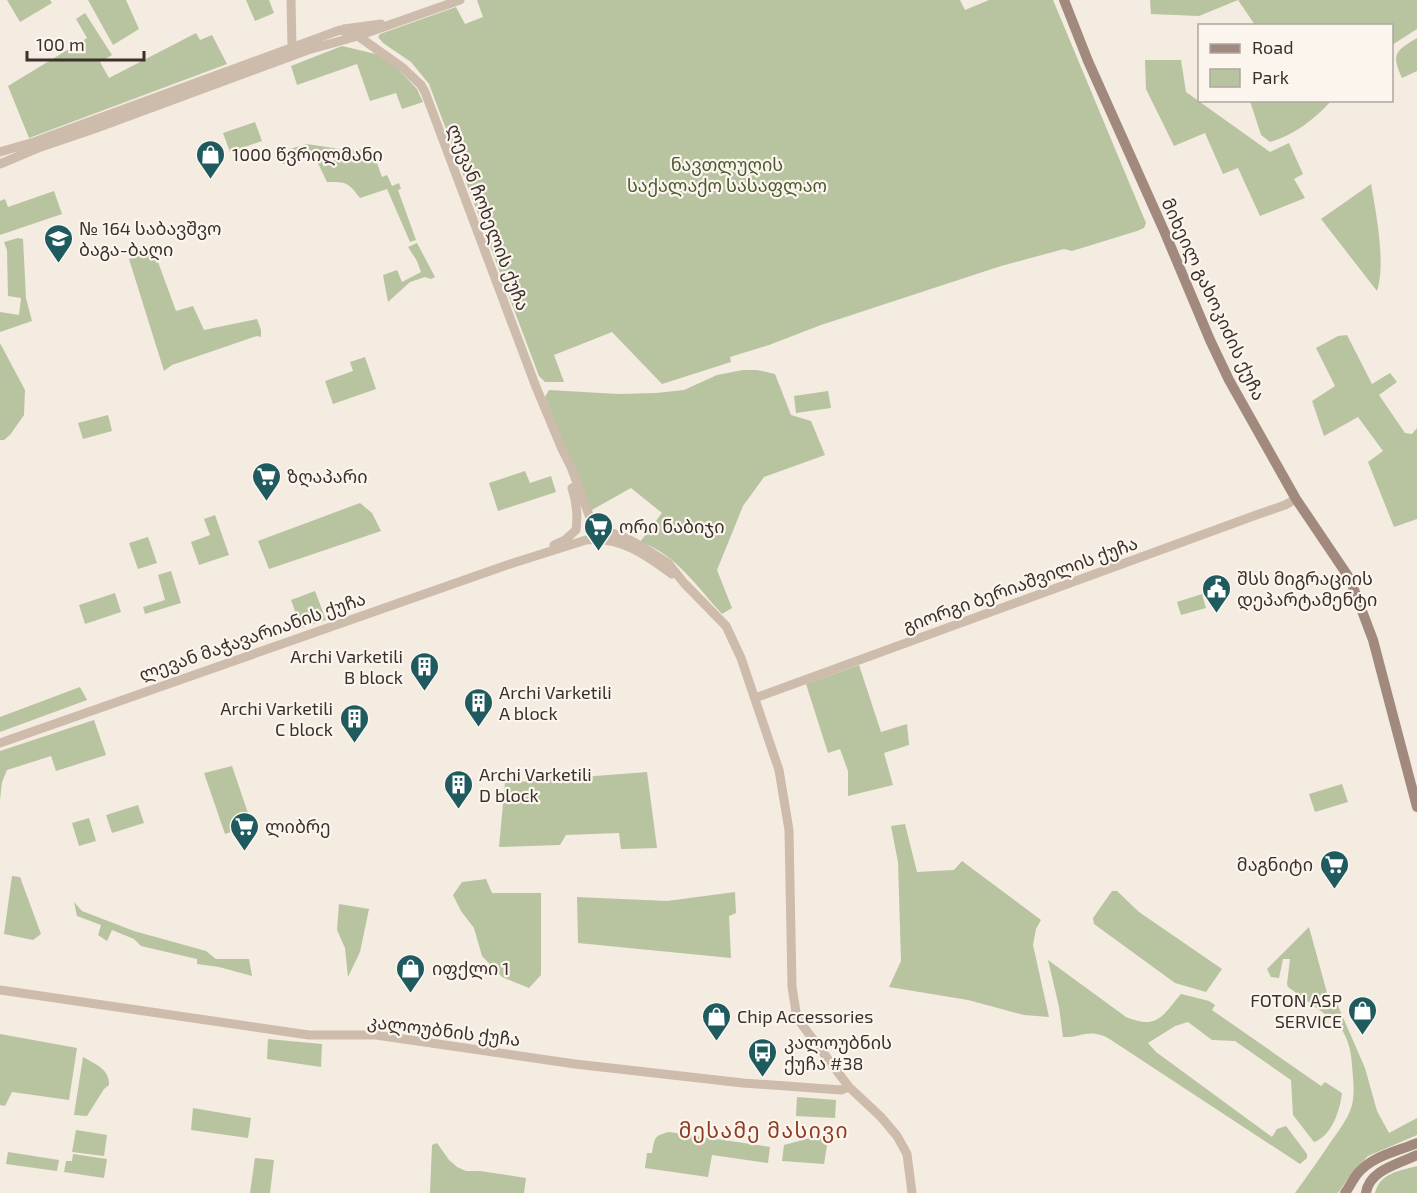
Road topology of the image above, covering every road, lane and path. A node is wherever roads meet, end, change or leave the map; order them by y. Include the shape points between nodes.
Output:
1 (291, 0) edge
2 (460, 0) edge
3 (1064, 0) edge
4 (389, 24) junction
5 (368, 25) junction
6 (340, 30) junction
7 (358, 36) junction
8 (294, 51) junction
9 (0, 152) edge
10 (0, 164) edge
11 (562, 449) junction
12 (1296, 499) junction
13 (593, 525) junction
14 (576, 529) junction
15 (588, 540) junction
16 (516, 562) junction
17 (684, 583) junction
18 (755, 698) junction
19 (0, 743) edge
20 (1417, 807) edge
21 (0, 990) edge
22 (849, 1087) junction
23 (1417, 1143) edge
24 (1417, 1157) edge
25 (912, 1193) edge
26 (1345, 1193) edge
27 (1366, 1193) edge

1 - 8 street
2 - 4 street
3 - 12 main road, მიხეილ გახოკიძის ქუჩა via 1210,340
4 - 5 street
4 - 7 street
5 - 6 street
5 - 7 street
6 - 7 street, ლევან ჩოხელის ქუჩა
6 - 8 street
7 - 8 street
7 - 11 street, ლევან ჩოხელის ქუჩა via 403,68 425,92
8 - 9 street
8 - 10 street
11 - 13 street, ლევან ჩოხელის ქუჩა
11 - 14 street, ლევან ჩოხელის ქუჩა via 577,502
12 - 18 street, გიორგი ბერიაშვილის ქუჩა
12 - 20 main road, მიხეილ გახოკიძის ქუჩა via 1350,579 1373,640
13 - 14 street via 583,521
13 - 15 street via 596,532
13 - 17 street via 661,558
14 - 15 street via 580,538
14 - 16 street, ლევან მაჭავარიანის ქუჩა via 565,540
15 - 16 street, ლევან მაჭავარიანის ქუჩა
15 - 17 street via 629,547
16 - 19 street, ლევან მაჭავარიანის ქუჩა
17 - 18 street via 726,626
18 - 22 street via 779,770 789,830 792,987 797,1018
21 - 22 street, კალოუბნის ქუჩა via 309,1035 376,1035 743,1083 840,1090
22 - 25 street via 897,1136 907,1154
23 - 26 main road via 1367,1164
24 - 27 main road via 1380,1172 1369,1182

